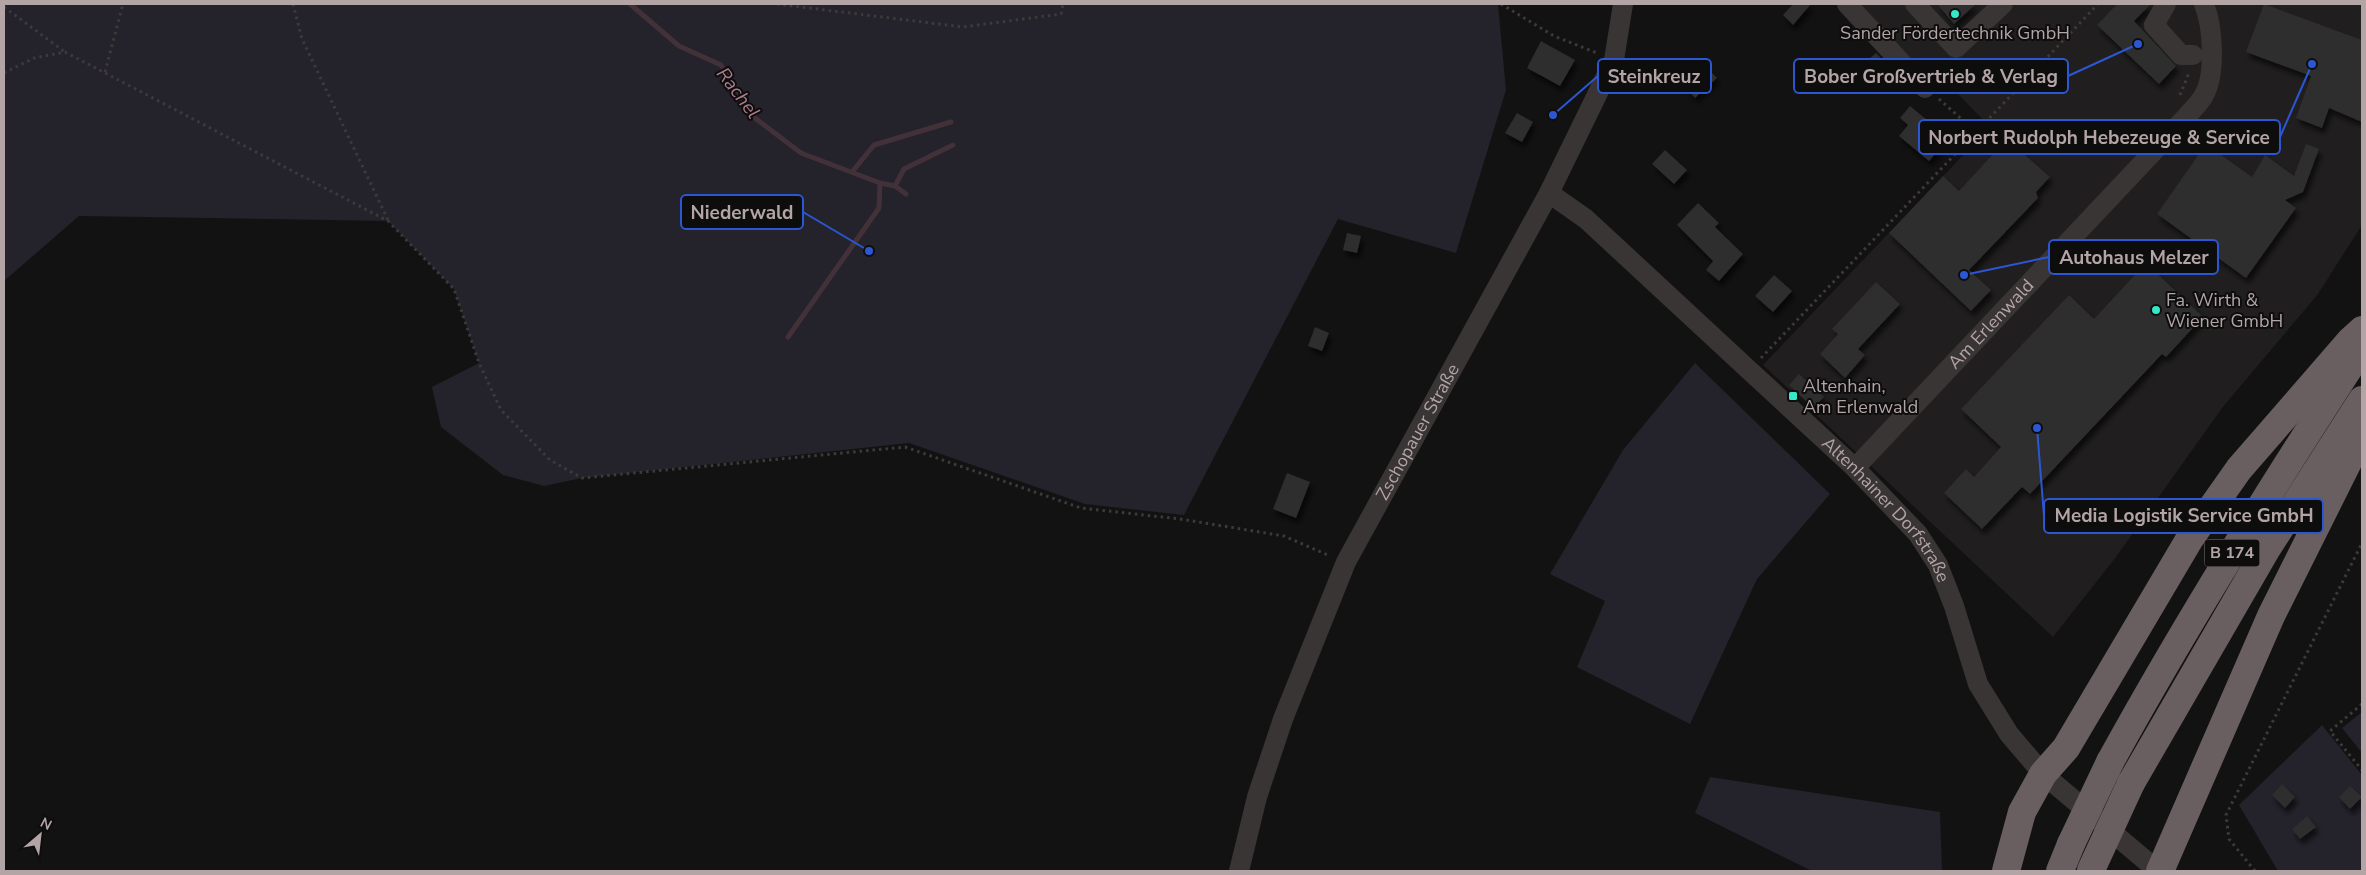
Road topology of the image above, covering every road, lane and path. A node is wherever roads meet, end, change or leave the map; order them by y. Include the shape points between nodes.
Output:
1 (123, 4) edge
2 (293, 4) edge
3 (776, 4) edge
4 (1064, 4) edge
5 (1502, 4) edge
6 (1623, 4) edge
7 (1847, 4) edge
8 (1915, 4) edge
9 (2003, 4) edge
10 (2098, 4) edge
11 (2166, 4) edge
12 (2204, 4) edge
13 (4, 7) edge
14 (66, 52) junction
15 (2193, 55) joint
16 (1614, 60) junction
17 (105, 72) junction
18 (4, 73) edge
19 (1925, 88) joint
20 (2176, 103) dead end
21 (1976, 132) junction
22 (1550, 193) junction
23 (388, 221) junction
24 (2362, 330) edge
25 (2362, 348) edge
26 (1750, 371) junction
27 (2362, 400) edge
28 (2362, 434) edge
29 (1855, 468) junction
30 (2362, 543) edge
31 (1346, 562) junction
32 (2362, 704) edge
33 (2362, 770) edge
34 (2043, 774) junction
35 (2090, 870) edge
36 (1239, 871) edge
37 (2006, 871) edge
38 (2060, 871) edge
39 (2159, 871) edge
40 (2255, 871) edge

1 - 17 path
2 - 23 path via 302,39
3 - 4 path via 963,27 1061,14
5 - 16 path via 1554,36
6 - 16 street, Zschopauer Straße
7 - 19 street
8 - 9 street via 1956,48
10 - 21 path
11 - 15 street via 2154,25 2181,55
12 - 29 street, Am Erlenwald via 2212,41 2205,94
13 - 14 path
14 - 17 path
14 - 18 path via 34,58
15 - 20 path
16 - 22 street, Zschopauer Straße
17 - 23 path
19 - 21 path
21 - 26 path
22 - 26 street, Altenhainer Dorfstraße via 1586,219
22 - 31 street, Zschopauer Straße
23 - 31 path via 454,289 479,363 501,410 550,460 582,478 906,446 1082,508 1180,519 1284,536
24 - 34 highway via 2239,468 2190,540 2066,748
25 - 38 highway, B 174, bridge via 2166,660 2110,762
26 - 29 street, Altenhainer Dorfstraße
27 - 35 highway, B 174, bridge via 2266,550 2131,783
28 - 39 highway via 2271,616
29 - 34 street, Altenhainer Dorfstraße via 1918,534 1938,565 1978,684 2009,734
30 - 40 path via 2226,815 2230,838
31 - 36 street, Zschopauer Straße via 1256,797
32 - 33 path via 2330,731
34 - 37 highway via 2022,812
34 - 39 street, Altenhainer Dorfstraße

